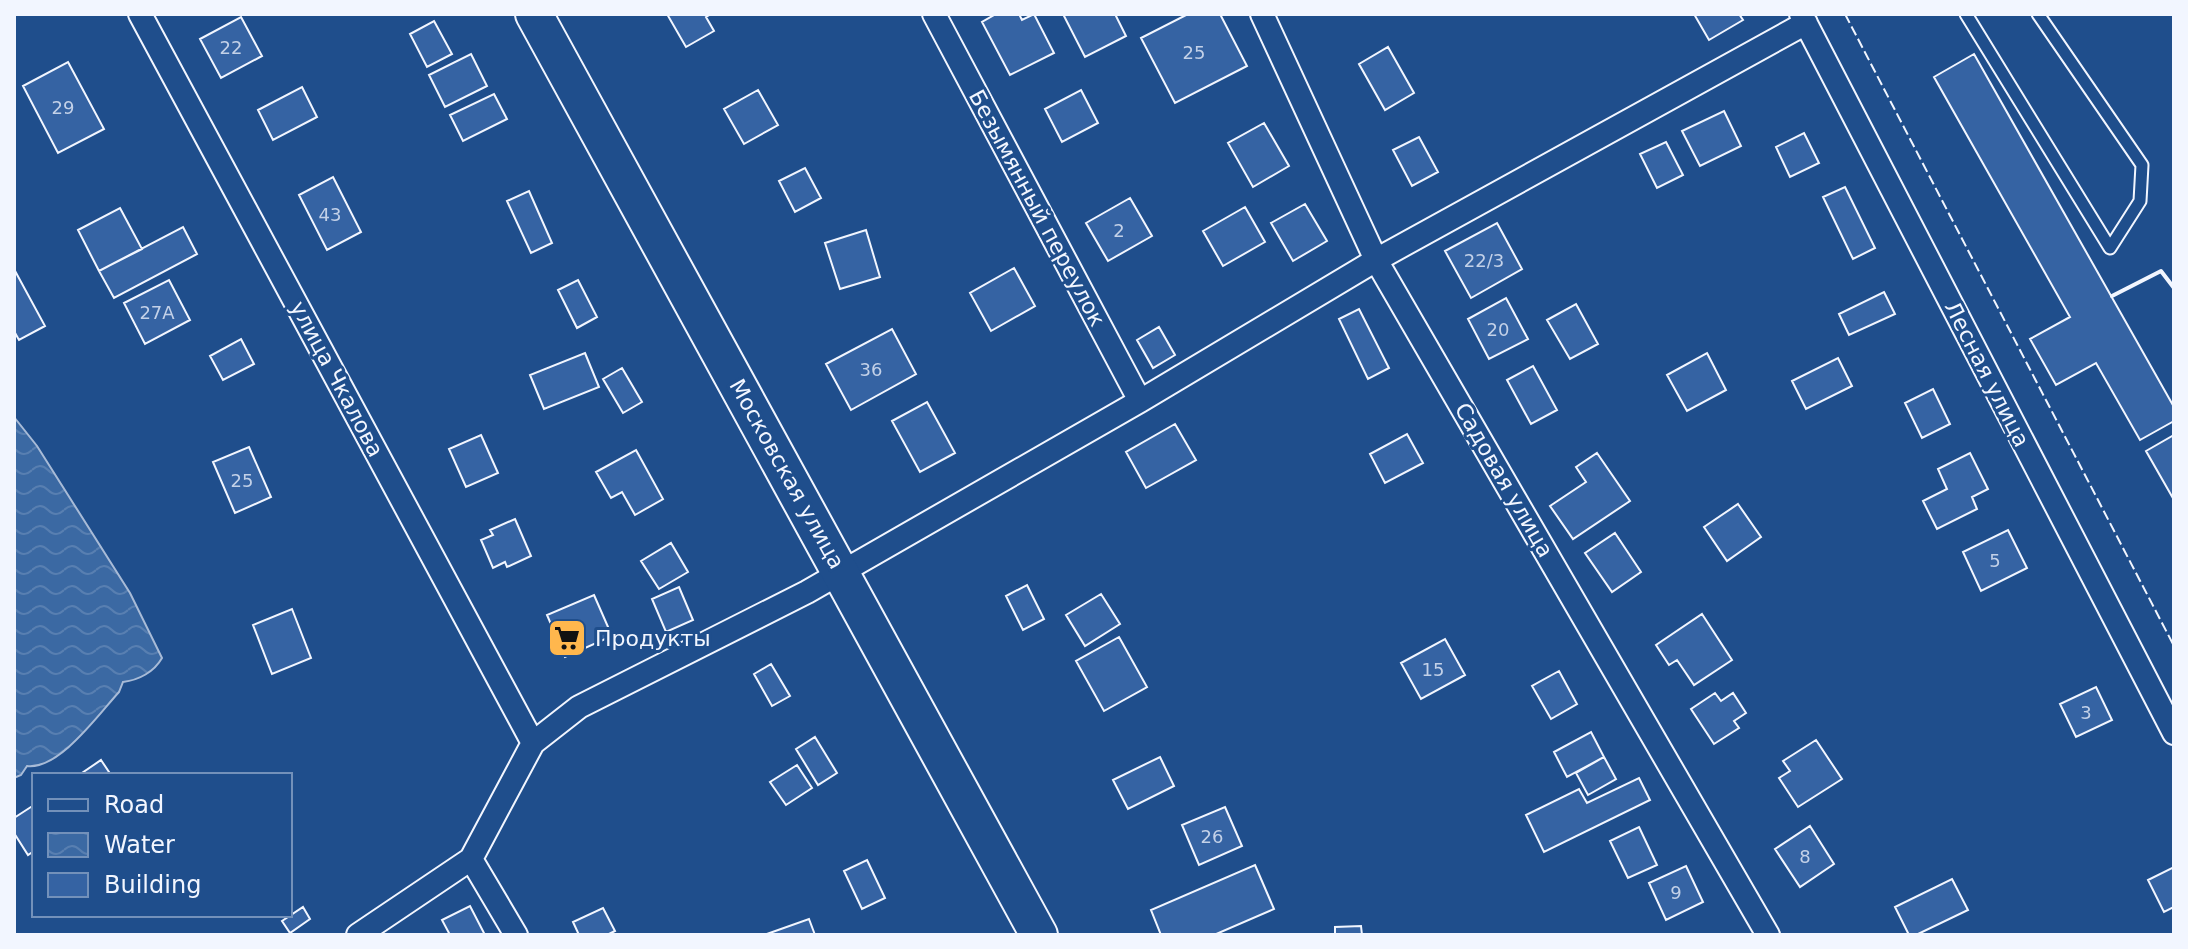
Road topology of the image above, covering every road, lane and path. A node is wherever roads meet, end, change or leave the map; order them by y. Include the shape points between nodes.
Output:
1 (140, 14) edge
2 (534, 14) edge
3 (934, 14) edge
4 (1262, 14) edge
5 (1966, 14) edge
6 (2038, 14) edge
7 (1807, 19) edge
8 (1376, 260) junction
9 (1140, 401) junction
10 (841, 572) junction
11 (2174, 733) edge
12 (533, 743) junction
13 (471, 859) junction
14 (358, 935) edge
15 (516, 935) edge
16 (1039, 935) edge
17 (1768, 935) edge

1 - 12 street, улица Чкалова
2 - 10 main road, Московская улица
3 - 9 street, Безымянный переулок
4 - 8 street, Садовая улица
5 - 6 lane via 2110,248 2140,201 2142,165
7 - 8 street
7 - 11 street, Лесная улица
8 - 9 street
8 - 17 street, Садовая улица
9 - 10 street
10 - 12 street via 579,707
10 - 16 main road, Московская улица
12 - 13 street
13 - 14 street
13 - 15 street

